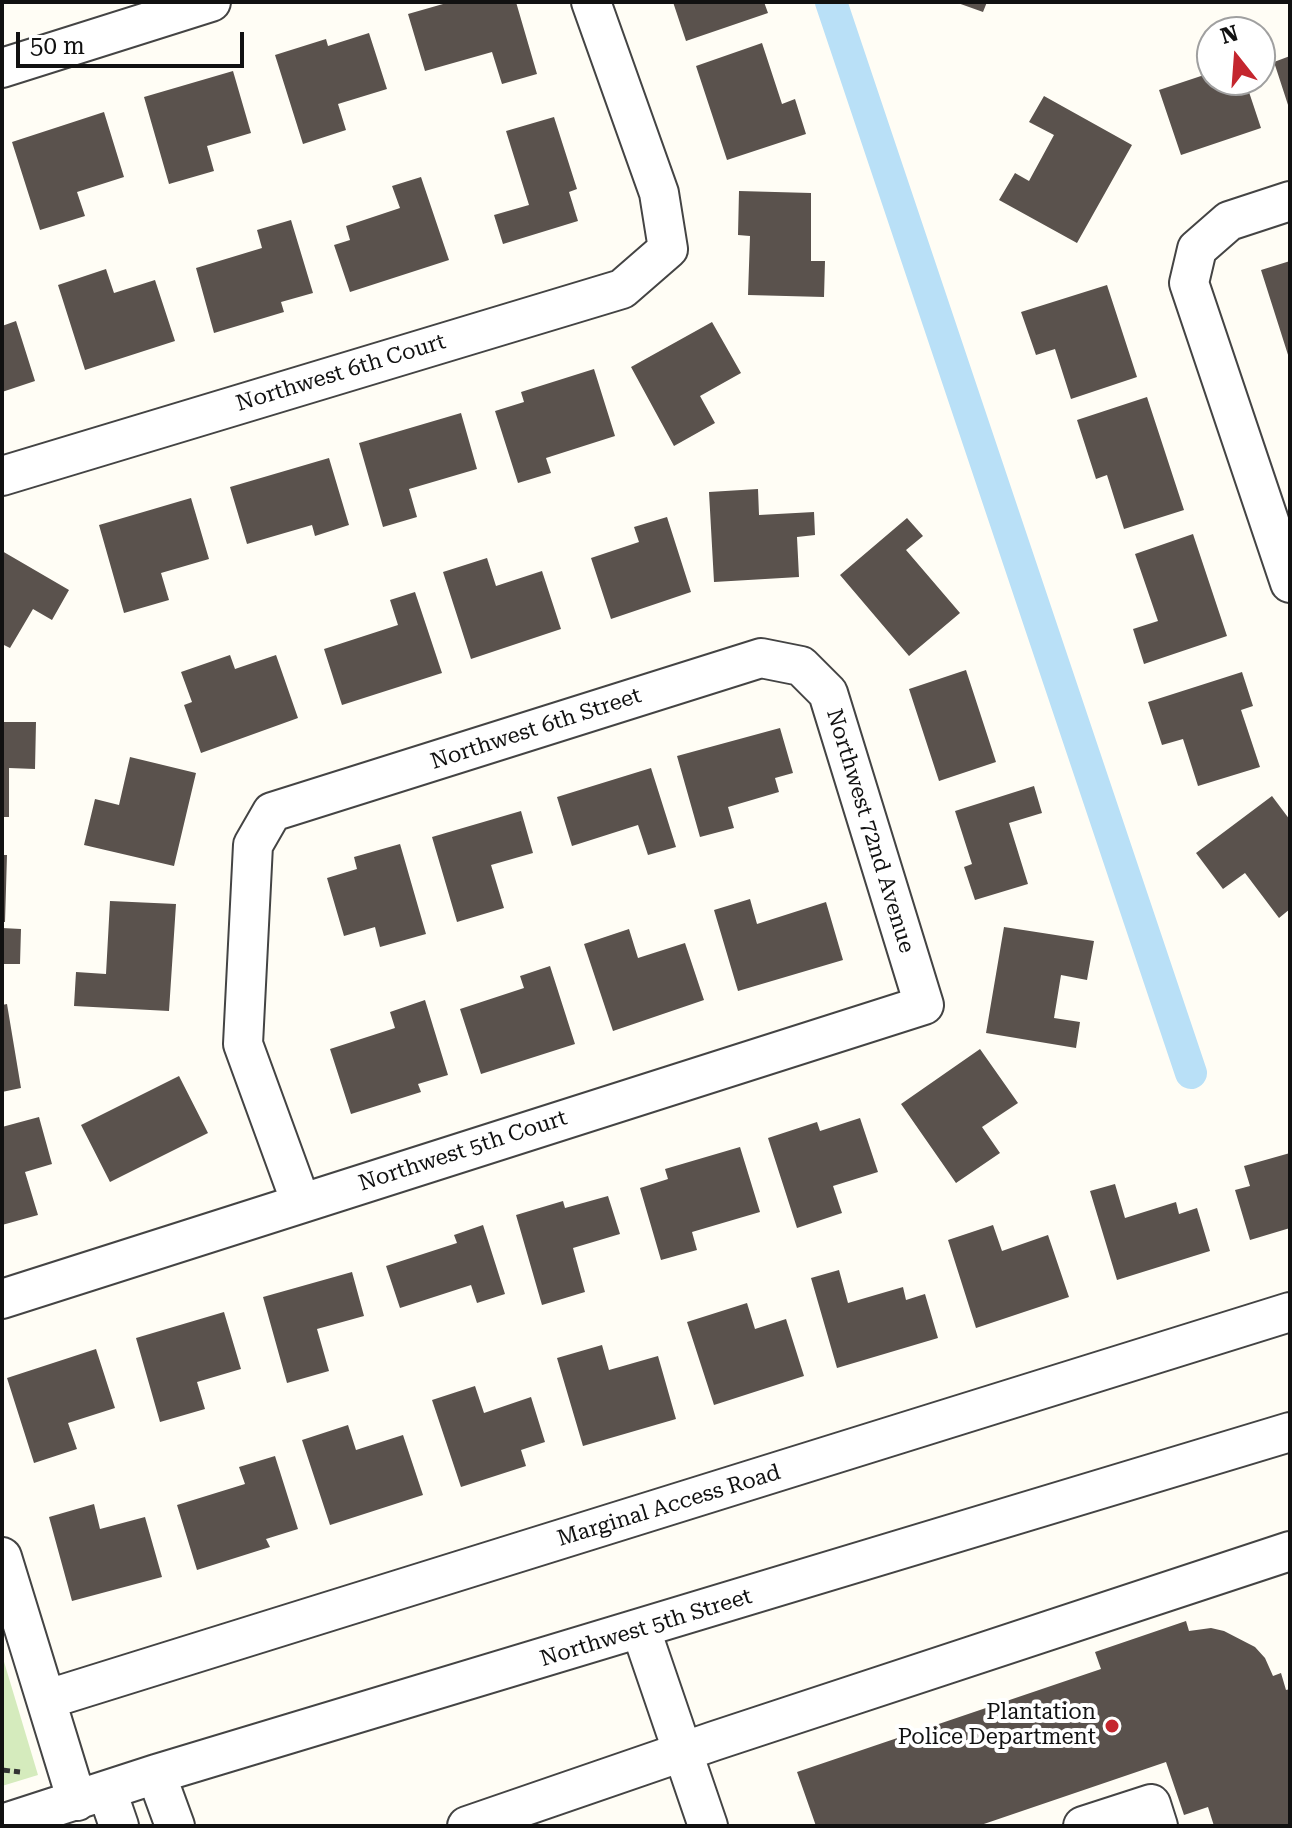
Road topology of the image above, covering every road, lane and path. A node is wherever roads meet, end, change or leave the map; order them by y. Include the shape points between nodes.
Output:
1 (211, 2) edge
2 (591, 2) edge
3 (2, 68) edge
4 (1290, 201) edge
5 (2, 476) edge
6 (1290, 583) edge
7 (801, 666) joint
8 (924, 1005) joint
9 (301, 1203) junction
10 (2, 1299) edge
11 (1290, 1312) edge
12 (1290, 1432) edge
13 (1290, 1551) edge
14 (2, 1557) edge
15 (641, 1630) junction
16 (48, 1699) junction
17 (682, 1752) junction
18 (2, 1770) edge
19 (20, 1772) dead end
20 (156, 1774) junction
21 (92, 1796) junction
22 (2, 1824) edge
23 (119, 1826) edge
24 (175, 1826) edge
25 (467, 1826) edge
26 (708, 1826) edge
27 (1083, 1826) edge
28 (1158, 1826) edge

1 - 3 street
2 - 5 street, Northwest 6th Court via 659,193 668,249 622,289
4 - 6 street via 1229,221 1197,249 1189,283
7 - 8 street, Northwest 72nd Avenue via 828,693
7 - 9 street, Northwest 6th Street via 761,658 272,812 253,845 243,1044
8 - 9 street, Northwest 5th Court
9 - 10 street, Northwest 5th Court
11 - 16 street, Marginal Access Road
12 - 15 street, Northwest 5th Street
13 - 17 street
14 - 16 street
15 - 17 street
15 - 20 street, Northwest 5th Street
16 - 21 street
17 - 25 street
17 - 26 street
18 - 19 path
20 - 21 street, Northwest 5th Street
20 - 24 street
21 - 22 street, Northwest 5th Street
21 - 23 street
27 - 28 street via 1151,1804

